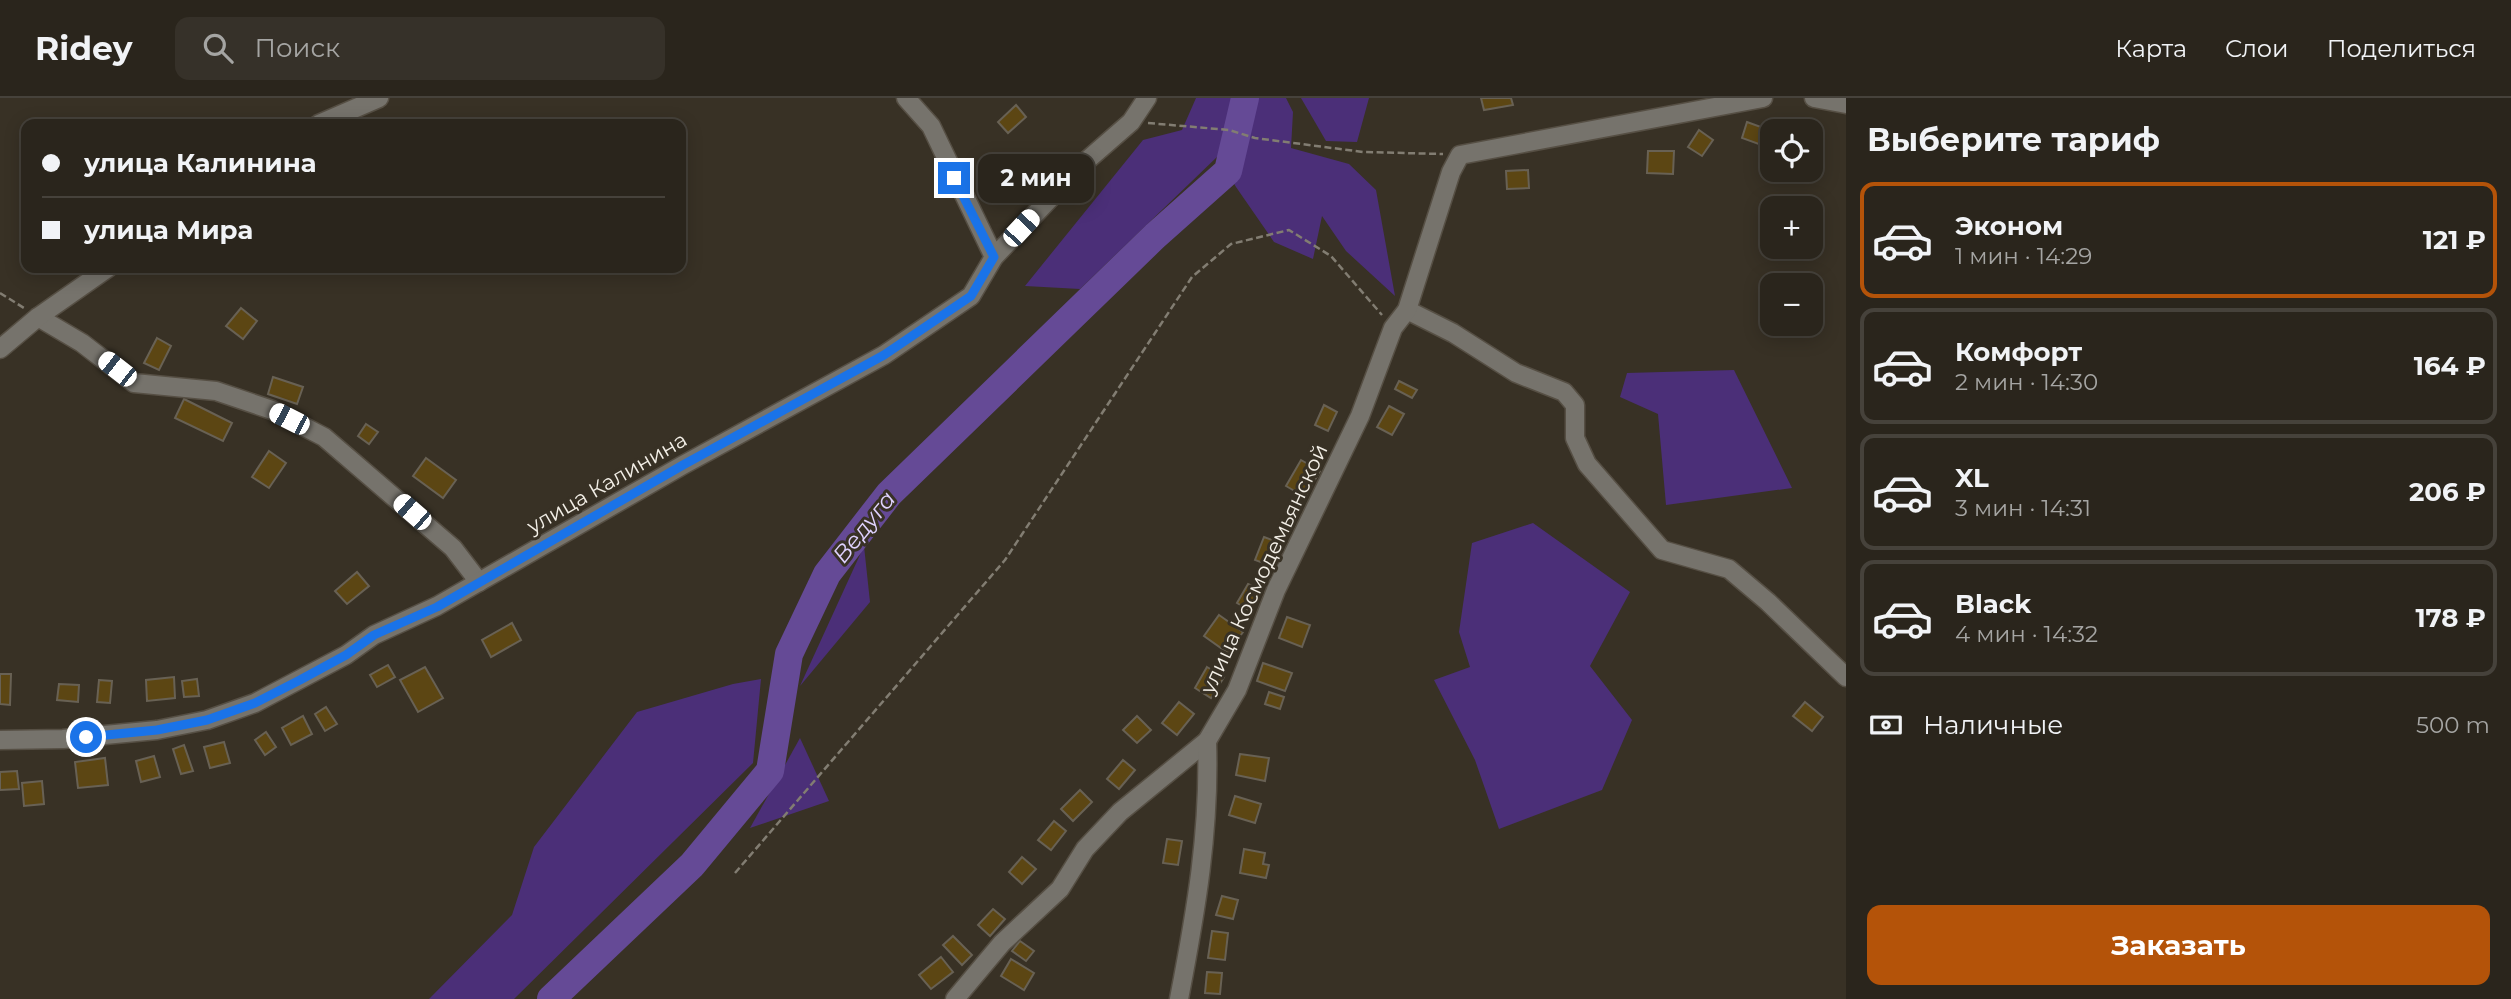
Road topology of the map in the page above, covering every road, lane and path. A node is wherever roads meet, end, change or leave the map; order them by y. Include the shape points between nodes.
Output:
1 (379, 98) edge
2 (906, 98) edge
3 (1147, 98) edge
4 (1763, 98) edge
5 (1814, 98) edge
6 (1846, 104) edge
7 (331, 119) edge
8 (1130, 122) junction
9 (1460, 155) junction
10 (994, 257) junction
11 (101, 273) edge
12 (0, 293) edge
13 (1407, 310) junction
14 (38, 317) junction
15 (1393, 328) junction
16 (0, 349) edge
17 (479, 582) junction
18 (1846, 677) edge
19 (0, 740) edge
20 (1207, 740) junction
21 (735, 873) dead end
22 (955, 999) edge
23 (1179, 999) edge

1 - 7 street
2 - 10 street via 931,126
3 - 8 street, улица Калинина
4 - 9 street
5 - 6 street
8 - 9 path via 1229,130 1255,138 1363,152
8 - 10 street, улица Калинина
9 - 13 street, улица Космодемьянской
10 - 17 street, улица Калинина via 971,296 884,355
11 - 14 street
12 - 14 path
13 - 15 street, улица Космодемьянской
13 - 18 street via 1516,373 1564,392 1575,405 1575,438 1587,464 1662,551 1729,569
14 - 16 street
14 - 17 street via 82,343 134,383 216,391 272,410 324,437 453,548
15 - 20 street, улица Космодемьянской via 1360,416 1276,590 1237,690
15 - 21 path via 1331,256 1289,230 1231,244 1192,277 1004,560
17 - 19 street, улица Калинина via 255,703 207,720 157,730
20 - 22 street, улица Космодемьянской via 1111,822 1085,849 1060,889 1002,943
20 - 23 street via 1206,832

